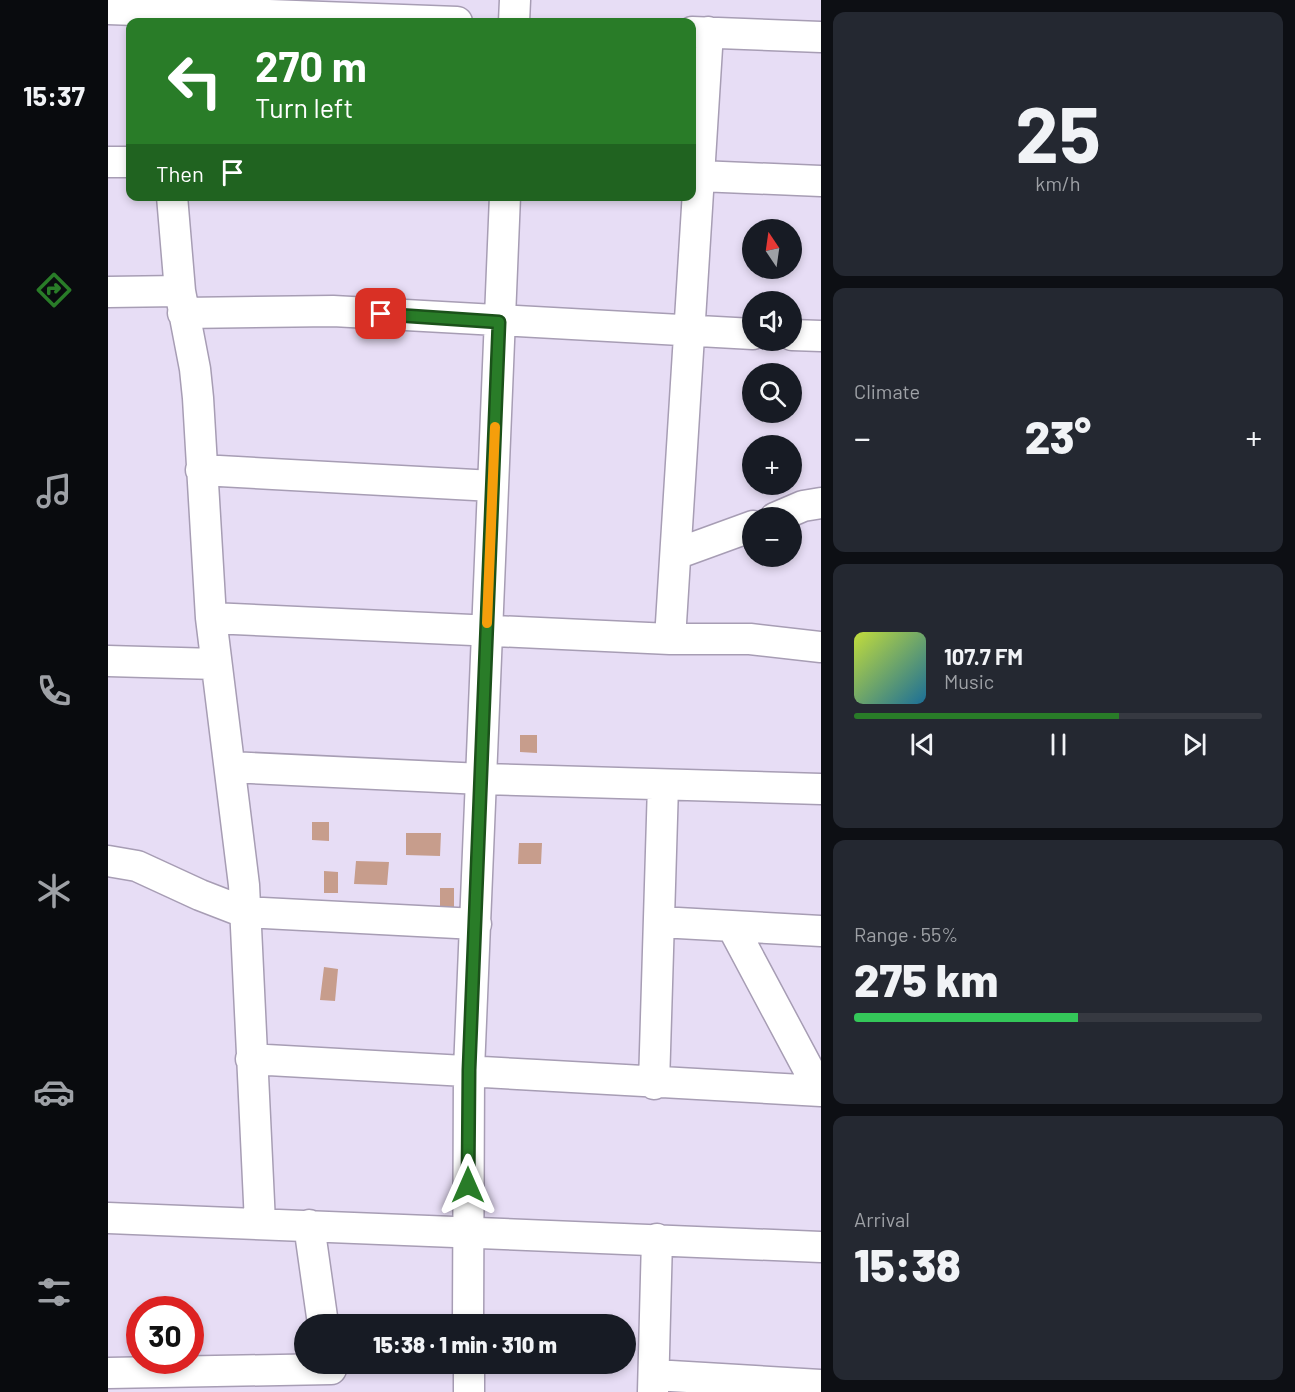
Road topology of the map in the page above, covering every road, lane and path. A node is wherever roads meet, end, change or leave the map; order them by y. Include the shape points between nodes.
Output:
1 (515, 0) edge
2 (157, 5) edge
3 (108, 9) edge
4 (386, 18) edge
5 (514, 18) edge
6 (700, 32) edge
7 (821, 37) edge
8 (108, 162) edge
9 (126, 162) edge
10 (699, 176) junction
11 (821, 181) edge
12 (172, 201) edge
13 (505, 201) edge
14 (108, 292) edge
15 (182, 302) junction
16 (499, 322) junction
17 (689, 331) junction
18 (742, 333) edge
19 (802, 335) edge
20 (821, 336) edge
21 (201, 470) junction
22 (493, 486) junction
23 (821, 503) edge
24 (801, 507) edge
25 (742, 530) edge
26 (676, 554) junction
27 (211, 618) junction
28 (486, 632) junction
29 (670, 639) junction
30 (821, 647) edge
31 (108, 661) edge
32 (216, 664) junction
33 (230, 767) junction
34 (482, 779) junction
35 (663, 785) junction
36 (821, 789) edge
37 (108, 861) edge
38 (244, 912) junction
39 (660, 921) junction
40 (476, 924) junction
41 (732, 926) junction
42 (821, 931) edge
43 (251, 1059) junction
44 (469, 1070) junction
45 (654, 1084) junction
46 (820, 1091) edge
47 (108, 1218) edge
48 (260, 1223) junction
49 (309, 1225) junction
50 (468, 1232) junction
51 (657, 1239) junction
52 (821, 1247) edge
53 (322, 1314) edge
54 (468, 1314) edge
55 (108, 1372) edge
56 (469, 1374) edge
57 (332, 1375) edge
58 (170, 1382) edge
59 (654, 1383) edge
60 (821, 1385) edge
61 (469, 1392) edge

1 - 5 street
2 - 3 street
2 - 4 street
6 - 7 street
6 - 10 street
8 - 9 street
10 - 11 street
10 - 17 street
12 - 15 street
13 - 16 street
14 - 15 street
15 - 16 street
15 - 21 street via 195,369
16 - 17 street
16 - 22 street
17 - 18 street
17 - 26 street
19 - 20 street
21 - 22 street
21 - 27 street
22 - 28 street
23 - 24 street
25 - 26 street
26 - 29 street
27 - 28 street
27 - 32 street
28 - 29 street
28 - 34 street
29 - 30 street via 750,639
31 - 32 street
32 - 33 street
33 - 34 street
33 - 38 street
34 - 35 street
34 - 40 street
35 - 36 street
35 - 39 street
37 - 38 street via 136,866
38 - 40 street
38 - 43 street
39 - 41 street
39 - 45 street
40 - 44 street
41 - 42 street
41 - 46 street
43 - 44 street
43 - 48 street
44 - 45 street
44 - 50 street
45 - 46 street
47 - 48 street
48 - 49 street
49 - 50 street
49 - 53 street
50 - 51 street
50 - 54 street
51 - 52 street
51 - 59 street
55 - 58 street
56 - 61 street
57 - 58 street
59 - 60 street

